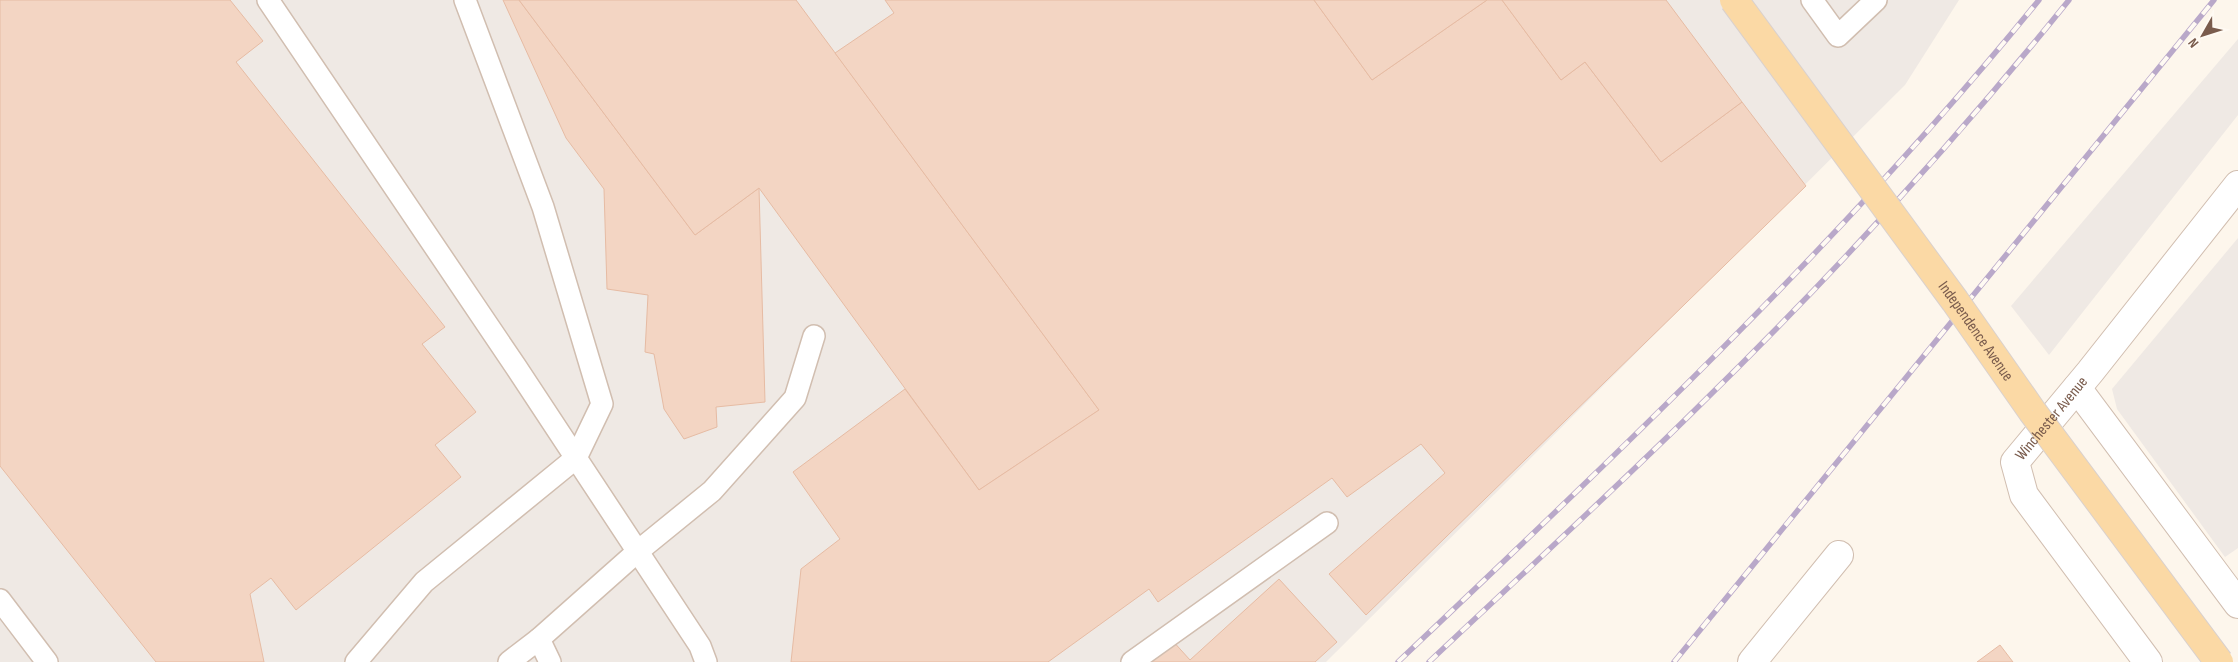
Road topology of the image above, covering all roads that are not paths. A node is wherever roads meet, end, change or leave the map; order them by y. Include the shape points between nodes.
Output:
1 (268, 0) edge
2 (464, 0) edge
3 (1734, 0) edge
4 (1812, 0) edge
5 (1876, 0) edge
6 (2238, 185) edge
7 (814, 336) dead end
8 (2077, 388) junction
9 (576, 458) junction
10 (1327, 523) dead end
11 (637, 552) junction
12 (1839, 556) dead end
13 (0, 600) edge
14 (2238, 604) edge
15 (539, 639) junction
16 (47, 662) edge
17 (356, 662) edge
18 (508, 662) edge
19 (550, 662) edge
20 (706, 662) edge
21 (1132, 662) edge
22 (1752, 662) edge
23 (2148, 662) edge
24 (2218, 662) edge

1 - 9 lane
2 - 9 lane via 543,207 602,404
3 - 24 main road, Independence Avenue, bridge
4 - 5 lane via 1838,36
6 - 8 street, Winchester Avenue
7 - 11 lane via 795,398 712,491
8 - 14 street
8 - 23 street, Winchester Avenue via 2015,462 2024,495
9 - 11 lane
9 - 17 lane via 424,582
10 - 21 lane
11 - 15 lane
11 - 20 lane via 700,646
12 - 22 street
13 - 16 lane
15 - 18 lane
15 - 19 lane

